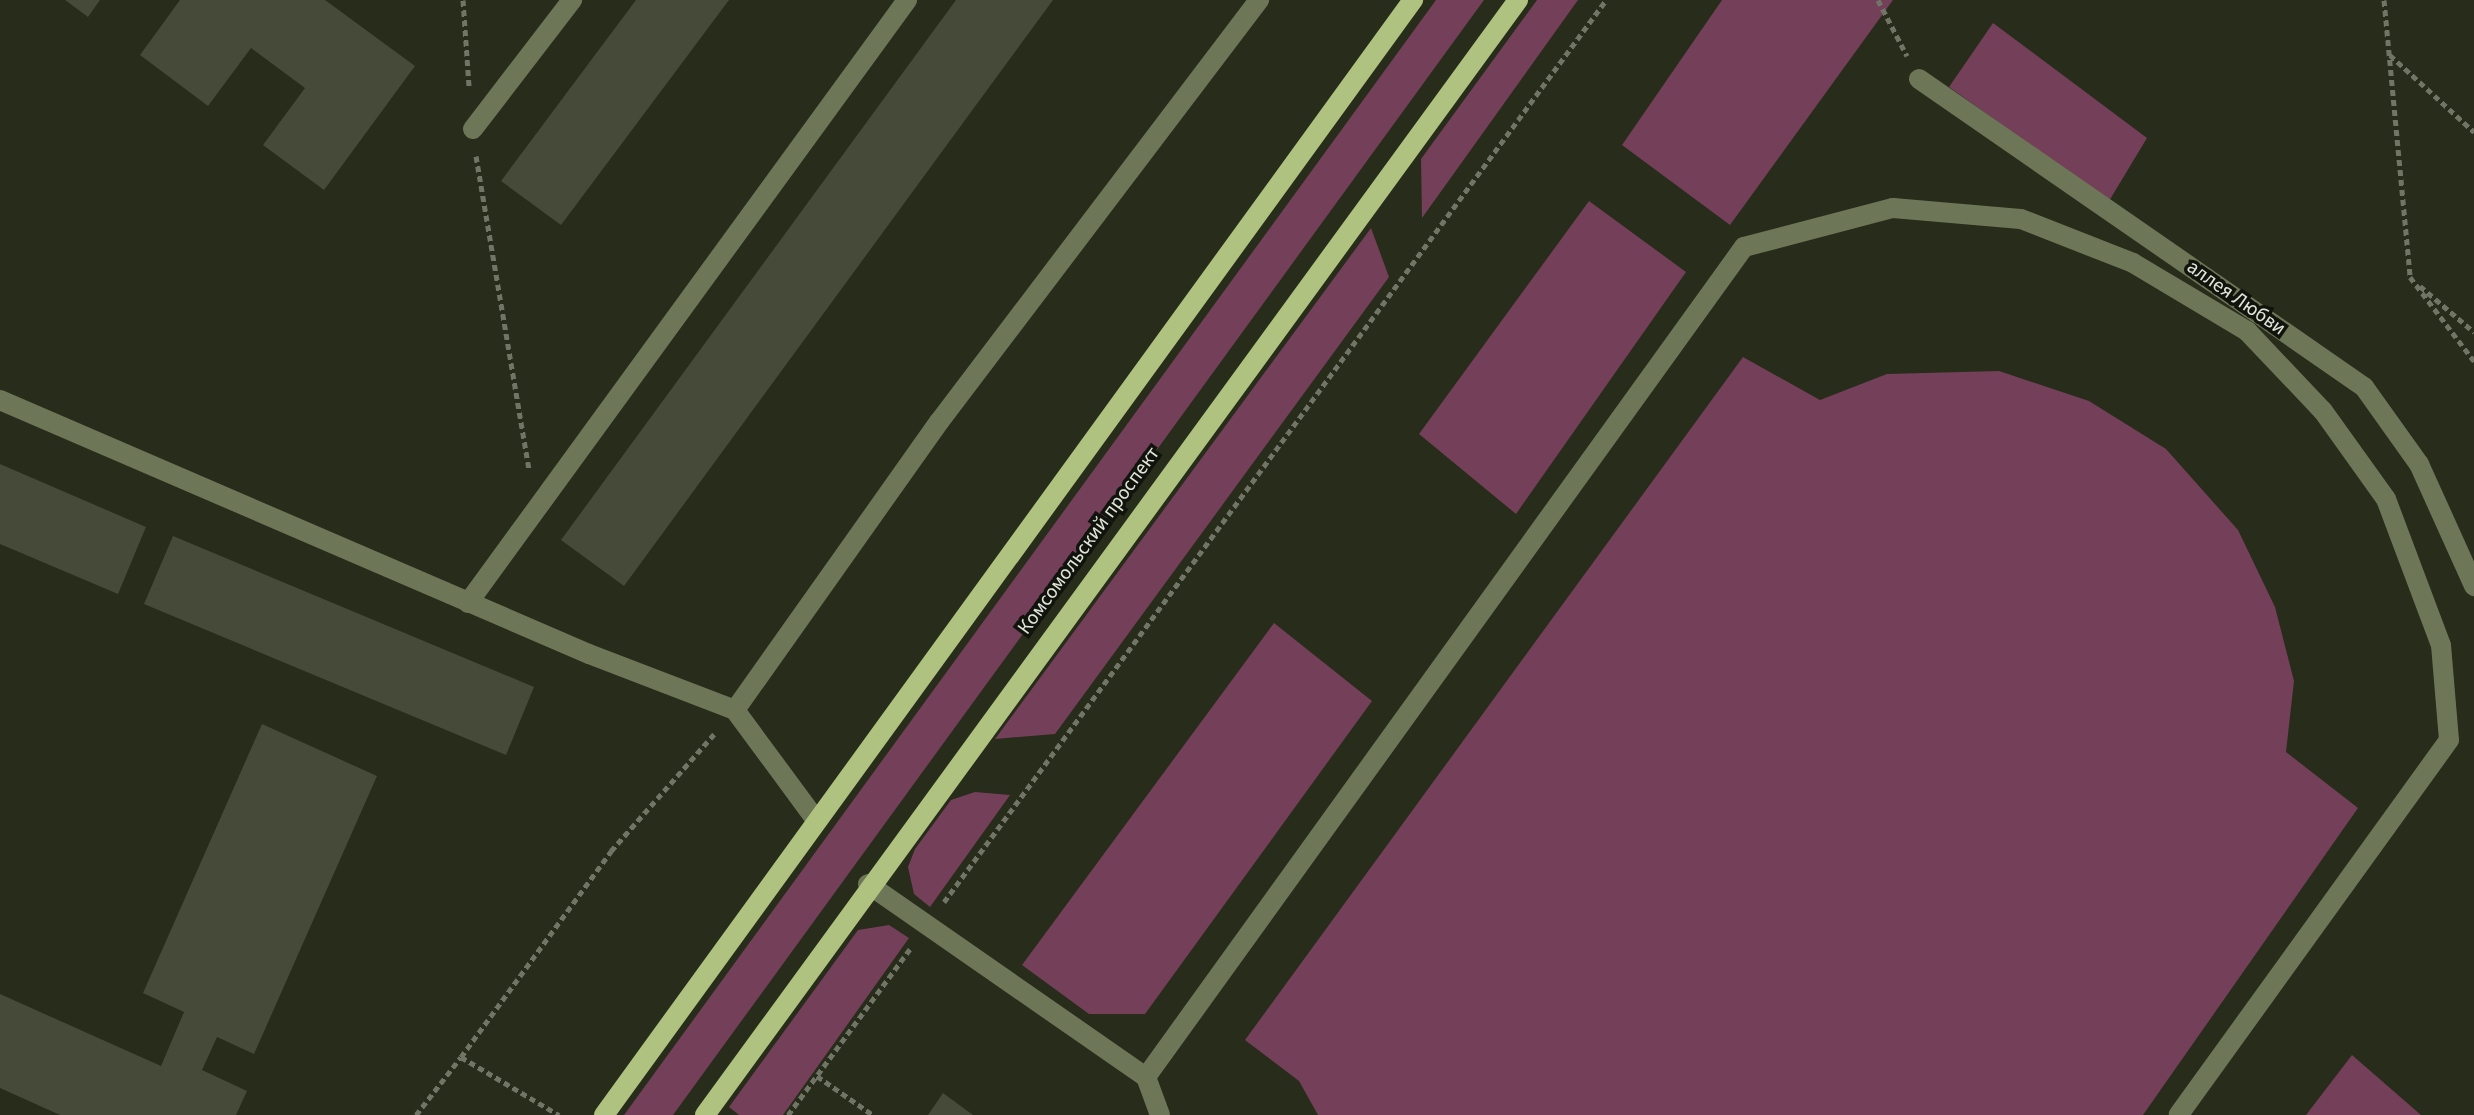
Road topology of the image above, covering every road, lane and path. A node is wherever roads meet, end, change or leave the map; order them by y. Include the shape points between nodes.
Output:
1 (463, 0) edge
2 (572, 0) edge
3 (907, 0) edge
4 (1259, 0) edge
5 (1413, 0) edge
6 (1518, 0) edge
7 (1606, 0) edge
8 (1878, 0) edge
9 (2384, 0) edge
10 (2389, 54) junction
11 (1919, 79) joint
12 (473, 129) junction
13 (2474, 132) edge
14 (2410, 277) junction
15 (2474, 332) edge
16 (2474, 361) edge
17 (0, 400) edge
18 (536, 509) junction
19 (2474, 586) edge
20 (468, 603) junction
21 (735, 710) junction
22 (816, 820) junction
23 (868, 884) junction
24 (929, 923) junction
25 (461, 1057) junction
26 (817, 1076) junction
27 (1146, 1077) junction
28 (416, 1115) edge
29 (559, 1115) edge
30 (604, 1115) edge
31 (705, 1115) edge
32 (788, 1115) edge
33 (873, 1115) edge
34 (1160, 1115) edge
35 (2179, 1115) edge

1 - 12 path
2 - 12 street
3 - 18 street
4 - 21 street via 939,422
5 - 22 main road
6 - 23 main road, Комсомольский проспект
7 - 24 path
8 - 11 path
9 - 10 path
10 - 13 path
10 - 14 path
11 - 19 street, аллея Любви via 2364,387 2419,464
12 - 18 path via 489,258
14 - 15 path
14 - 16 path
17 - 20 street
18 - 20 street
20 - 21 street
21 - 22 street
21 - 25 path via 611,851
22 - 30 main road
23 - 24 street
23 - 31 main road, Комсомольский проспект
24 - 26 path
24 - 27 street
25 - 28 path
25 - 29 path
26 - 32 path
26 - 33 path
27 - 34 street
27 - 35 street via 1744,247 1893,208 2021,219 2133,263 2247,331 2323,411 2386,499 2441,645 2449,740

